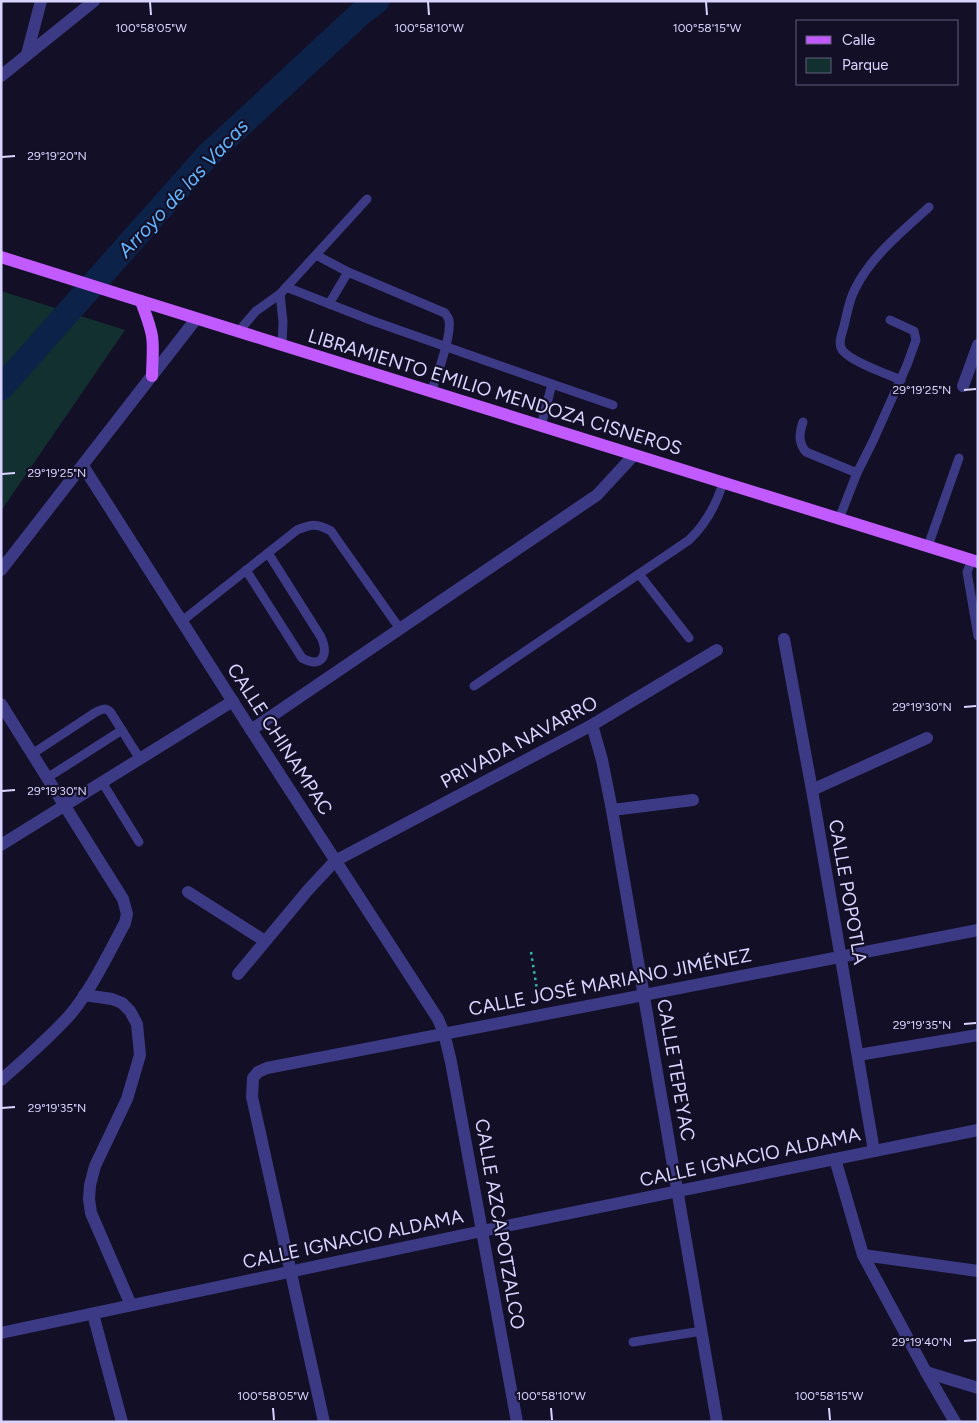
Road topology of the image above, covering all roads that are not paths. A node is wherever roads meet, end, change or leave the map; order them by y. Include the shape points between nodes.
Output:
1 (41, 1) edge
2 (94, 1) edge
3 (27, 54) junction
4 (1, 76) edge
5 (367, 200) dead end
6 (929, 207) dead end
7 (316, 255) junction
8 (1, 256) edge
9 (348, 272) junction
10 (283, 291) junction
11 (141, 302) junction
12 (328, 304) junction
13 (196, 319) junction
14 (890, 320) dead end
15 (238, 332) junction
16 (282, 345) junction
17 (978, 345) edge
18 (445, 347) junction
19 (152, 376) junction
20 (901, 380) junction
21 (552, 384) junction
22 (963, 386) dead end
23 (432, 392) junction
24 (613, 405) dead end
25 (803, 422) dead end
26 (541, 426) junction
27 (634, 455) junction
28 (959, 458) dead end
29 (83, 466) junction
30 (856, 473) junction
31 (723, 483) junction
32 (839, 519) junction
33 (928, 546) junction
34 (268, 553) junction
35 (975, 561) edge
36 (1, 570) edge
37 (246, 570) junction
38 (639, 574) junction
39 (182, 621) junction
40 (400, 629) junction
41 (978, 636) edge
42 (689, 638) dead end
43 (784, 639) dead end
44 (717, 650) dead end
45 (474, 686) dead end
46 (233, 701) junction
47 (1, 704) edge
48 (592, 725) junction
49 (122, 730) junction
50 (251, 730) junction
51 (927, 738) dead end
52 (32, 754) junction
53 (140, 759) junction
54 (47, 778) junction
55 (102, 782) junction
56 (812, 790) junction
57 (693, 800) dead end
58 (64, 806) junction
59 (612, 810) junction
60 (139, 842) dead end
61 (1, 845) edge
62 (335, 860) junction
63 (188, 892) dead end
64 (978, 930) edge
65 (265, 941) junction
66 (840, 957) junction
67 (238, 974) dead end
68 (84, 995) junction
69 (644, 995) junction
70 (444, 1033) junction
71 (978, 1035) edge
72 (858, 1055) junction
73 (1, 1080) edge
74 (978, 1130) edge
75 (874, 1151) junction
76 (835, 1159) junction
77 (678, 1191) junction
78 (482, 1231) junction
79 (862, 1255) junction
80 (978, 1271) edge
81 (290, 1272) junction
82 (131, 1305) junction
83 (93, 1314) junction
84 (702, 1331) junction
85 (1, 1333) edge
86 (633, 1342) dead end
87 (926, 1372) junction
88 (978, 1388) edge
89 (122, 1422) edge
90 (324, 1422) edge
91 (517, 1422) edge
92 (717, 1422) edge
93 (955, 1422) edge

1 - 3 street
2 - 3 street
3 - 4 street
5 - 7 lane
6 - 20 lane via 875,258 862,275 852,295 840,340 844,353
7 - 9 lane
7 - 10 lane
8 - 11 main road, LIBRAMIENTO EMILIO MENDOZA CISNEROS
9 - 12 lane
9 - 18 lane via 445,313 449,322
10 - 12 lane
10 - 15 lane via 256,311
10 - 16 lane
11 - 13 main road, LIBRAMIENTO EMILIO MENDOZA CISNEROS
11 - 19 main road via 152,336
12 - 18 lane
13 - 15 main road, LIBRAMIENTO EMILIO MENDOZA CISNEROS
13 - 19 street
14 - 20 lane via 909,327 916,335
15 - 16 main road, LIBRAMIENTO EMILIO MENDOZA CISNEROS
16 - 23 main road, LIBRAMIENTO EMILIO MENDOZA CISNEROS
17 - 22 street
18 - 21 lane
18 - 23 lane
19 - 29 street
20 - 30 lane
21 - 24 lane
21 - 26 lane
23 - 26 main road, LIBRAMIENTO EMILIO MENDOZA CISNEROS
25 - 30 lane via 800,441 806,452
26 - 27 main road, LIBRAMIENTO EMILIO MENDOZA CISNEROS
27 - 31 main road, LIBRAMIENTO EMILIO MENDOZA CISNEROS
27 - 40 street via 597,495
28 - 33 lane
29 - 36 street
29 - 39 street, CALLE CHINAMPAC
30 - 32 lane
31 - 32 main road, LIBRAMIENTO EMILIO MENDOZA CISNEROS
31 - 38 lane via 718,499 700,530
32 - 33 main road, LIBRAMIENTO EMILIO MENDOZA CISNEROS
33 - 35 main road, LIBRAMIENTO EMILIO MENDOZA CISNEROS
34 - 37 lane
34 - 37 lane via 320,637 325,652 323,658 309,662 302,658
34 - 40 lane via 296,530 308,525 320,525 331,531
35 - 41 lane via 967,572
37 - 39 lane
38 - 42 lane
38 - 45 lane
39 - 46 street, CALLE CHINAMPAC
40 - 50 street
43 - 56 street, CALLE POPOTLA
44 - 48 street, PRIVADA NAVARRO
46 - 50 street, CALLE CHINAMPAC
46 - 53 street
47 - 52 street
48 - 59 street, CALLE TEPEYAC
48 - 62 street, PRIVADA NAVARRO
49 - 52 lane via 108,710 100,710
49 - 53 lane
49 - 54 lane
50 - 62 street, CALLE CHINAMPAC
51 - 56 street
52 - 54 street
53 - 55 street
54 - 58 street
55 - 58 street
55 - 60 lane
56 - 66 street, CALLE POPOTLA
57 - 59 street
58 - 61 street
58 - 68 street via 123,899 127,914
59 - 69 street, CALLE TEPEYAC
62 - 65 street
62 - 70 street, CALLE CHINAMPAC
63 - 65 street
64 - 66 street, CALLE JOSÉ MARIANO JIMÉNEZ
65 - 67 street
66 - 69 street, CALLE JOSÉ MARIANO JIMÉNEZ
66 - 72 street, CALLE POPOTLA
68 - 73 street via 50,1036
68 - 82 street via 112,998 122,1003 137,1024 140,1055 136,1070 127,1099 95,1166 89,1200 91,1213
69 - 70 street, CALLE JOSÉ MARIANO JIMÉNEZ
69 - 77 street, CALLE TEPEYAC
70 - 78 street, CALLE AZCAPOTZALCO
70 - 81 street, CALLE JOSÉ MARIANO JIMÉNEZ via 267,1068 253,1078 252,1097
71 - 72 street
72 - 75 street, CALLE POPOTLA
74 - 75 street, CALLE IGNACIO ALDAMA
75 - 76 street, CALLE IGNACIO ALDAMA
76 - 77 street, CALLE IGNACIO ALDAMA
76 - 79 street
77 - 78 street, CALLE IGNACIO ALDAMA
77 - 84 street, CALLE TEPEYAC
78 - 81 street, CALLE IGNACIO ALDAMA
78 - 91 street, CALLE AZCAPOTZALCO
79 - 80 street
79 - 87 street
81 - 82 street, CALLE IGNACIO ALDAMA
81 - 90 street
82 - 83 street, CALLE IGNACIO ALDAMA
83 - 85 street, CALLE IGNACIO ALDAMA
83 - 89 street
84 - 86 lane
84 - 92 street, CALLE TEPEYAC
87 - 88 street
87 - 93 street

